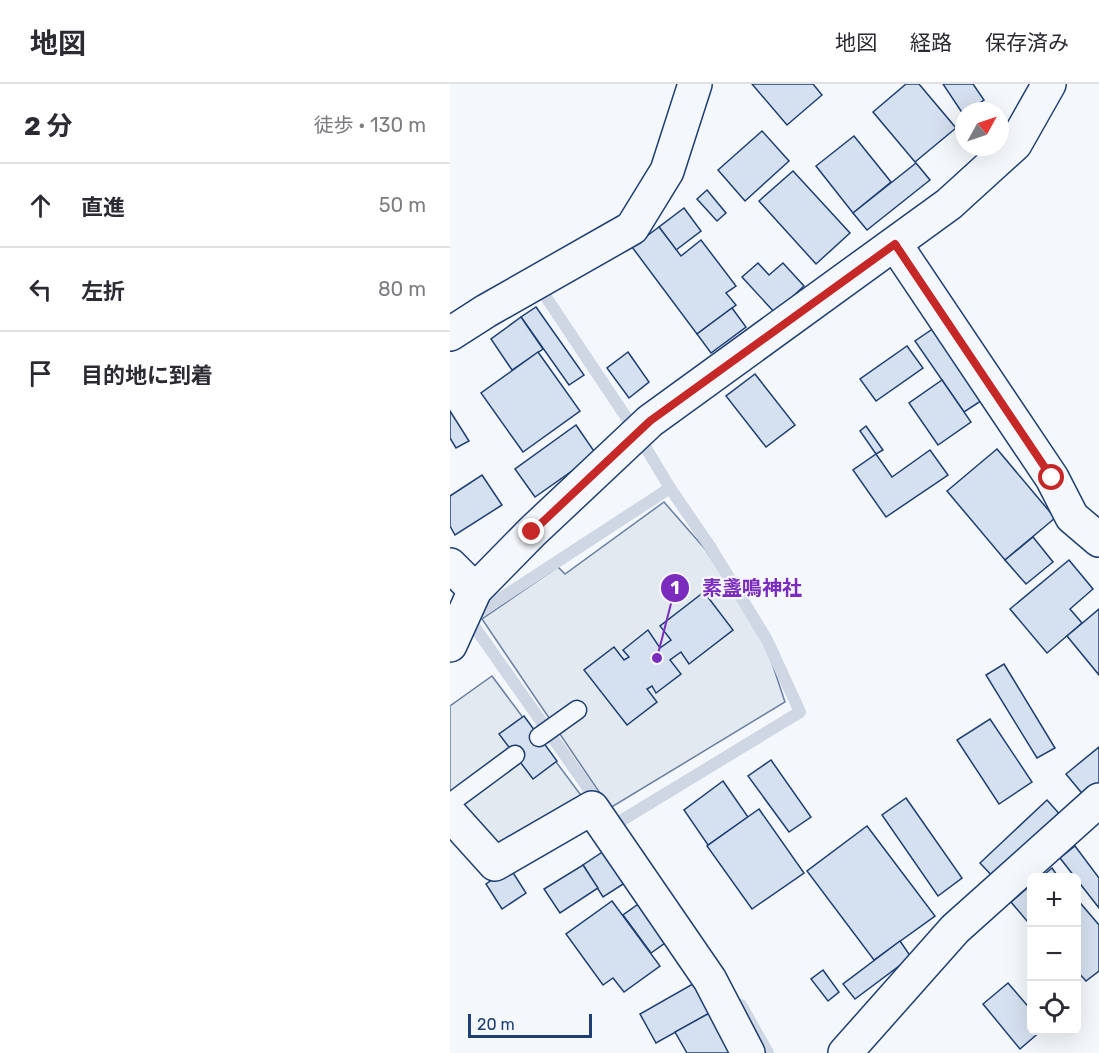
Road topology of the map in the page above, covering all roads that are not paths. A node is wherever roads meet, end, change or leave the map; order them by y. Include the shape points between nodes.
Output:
1 (695, 84) edge
2 (1049, 84) edge
3 (895, 244) junction
4 (450, 334) edge
5 (1099, 540) edge
6 (450, 565) edge
7 (475, 590) junction
8 (450, 645) edge
9 (577, 710) dead end
10 (545, 734) dead end
11 (515, 755) dead end
12 (1099, 800) edge
13 (450, 803) edge
14 (450, 814) edge
15 (748, 1053) edge
16 (845, 1053) edge

1 - 4 street via 668,171 632,228
2 - 3 street via 1015,144 950,204
3 - 5 street via 1052,478 1072,517
3 - 7 street via 650,421
6 - 7 street
7 - 8 street
9 - 10 lane
11 - 13 lane
12 - 16 street via 955,929
14 - 15 street via 495,864 592,808 710,980

